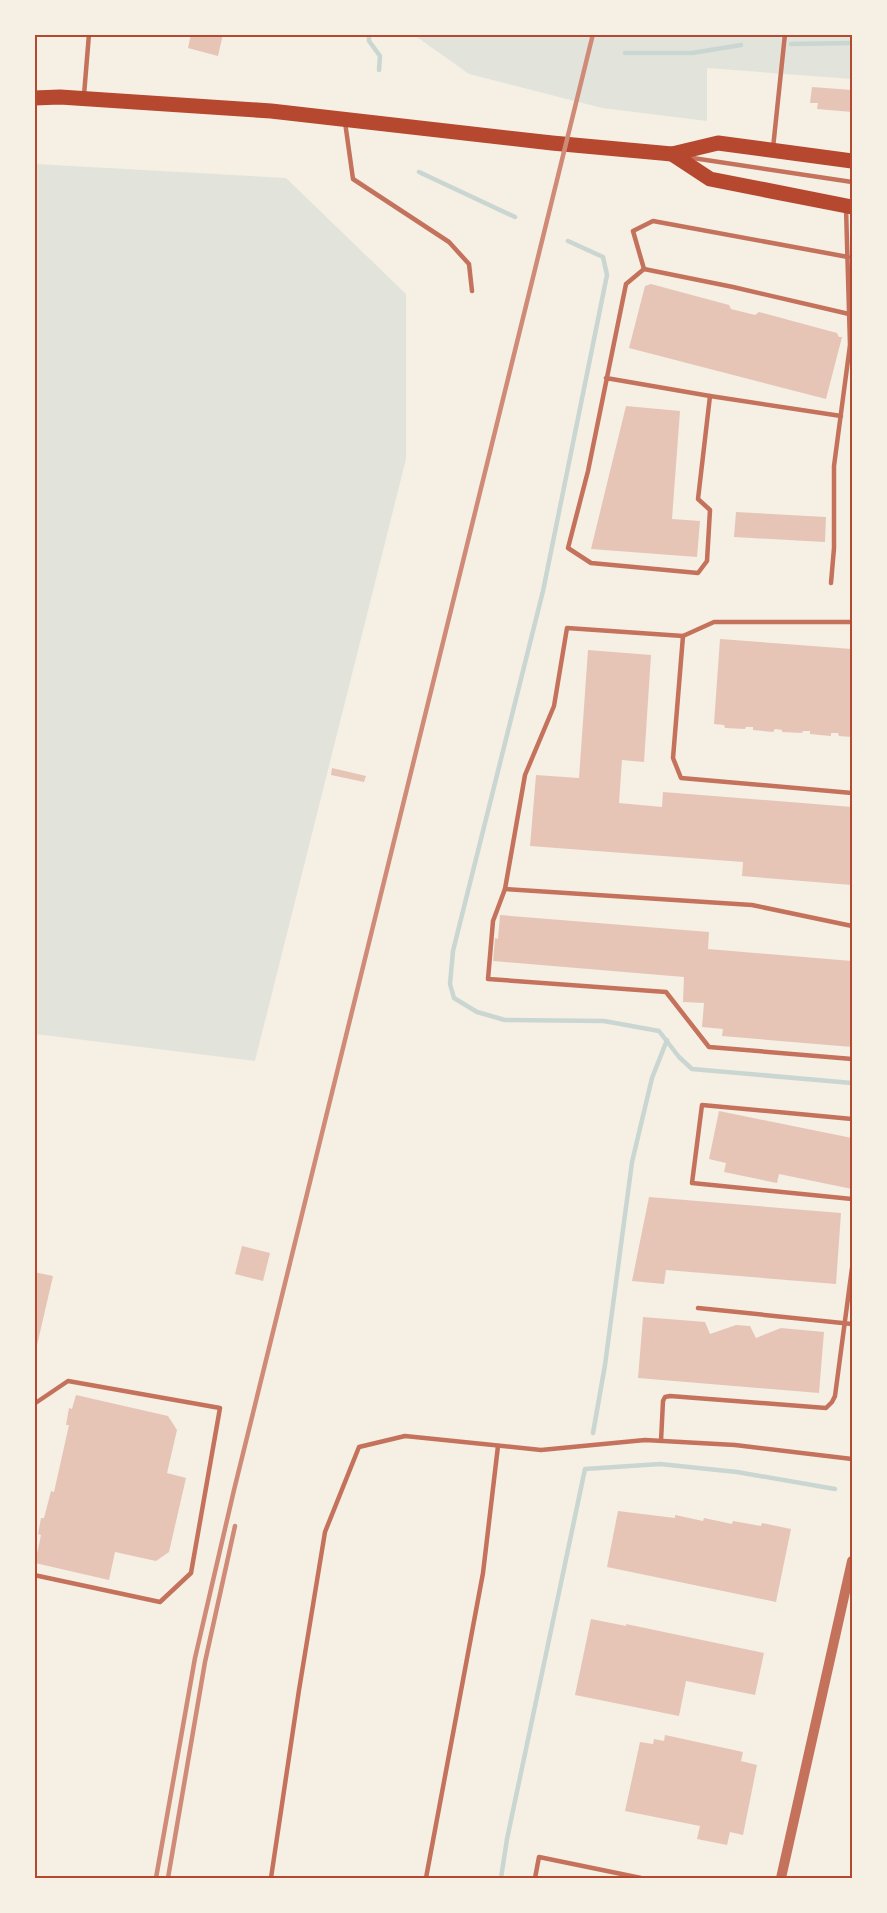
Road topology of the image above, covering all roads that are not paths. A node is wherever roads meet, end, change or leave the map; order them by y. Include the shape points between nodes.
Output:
1 (89, 34) edge
2 (785, 34) edge
3 (34, 98) edge
4 (84, 98) junction
5 (345, 119) junction
6 (772, 150) junction
7 (672, 154) junction
8 (852, 161) edge
9 (852, 182) edge
10 (849, 206) edge
11 (848, 257) junction
12 (644, 269) junction
13 (472, 291) dead end
14 (849, 314) junction
15 (606, 378) junction
16 (710, 396) junction
17 (841, 416) junction
18 (831, 583) dead end
19 (852, 622) edge
20 (683, 636) junction
21 (852, 793) edge
22 (505, 889) junction
23 (852, 926) edge
24 (852, 1059) edge
25 (852, 1119) edge
26 (852, 1199) edge
27 (852, 1268) edge
28 (698, 1308) dead end
29 (846, 1324) junction
30 (852, 1324) edge
31 (34, 1404) edge
32 (661, 1441) junction
33 (498, 1446) junction
34 (852, 1459) edge
35 (852, 1561) edge
36 (34, 1575) edge
37 (271, 1878) edge
38 (426, 1878) edge
39 (535, 1878) edge
40 (641, 1878) edge
41 (781, 1878) edge

1 - 4 lane
2 - 6 lane
3 - 4 main road
4 - 5 main road
5 - 7 main road
5 - 13 lane via 353,179 449,242 469,264
6 - 7 main road via 718,143
6 - 8 main road
7 - 9 lane
7 - 10 main road via 711,179
10 - 11 lane
11 - 12 lane via 653,221 633,231
11 - 14 lane
12 - 14 lane
12 - 15 lane via 626,284
14 - 17 lane via 850,345
15 - 16 lane
15 - 16 lane via 568,548 591,563 698,573 707,561 710,510 698,499
16 - 17 lane
17 - 18 lane via 834,466
19 - 20 lane via 714,622
20 - 21 lane via 673,758 681,778
20 - 22 lane via 567,628 554,706 525,775
22 - 23 lane via 752,905
22 - 24 lane via 493,921 488,979 666,992 710,1047
25 - 26 lane via 702,1104 692,1183
27 - 29 lane
28 - 29 lane
29 - 30 lane
29 - 32 lane via 835,1396 826,1408 670,1396 663,1401
31 - 36 lane via 68,1381 220,1408 191,1572 160,1602
32 - 33 lane via 541,1450
32 - 34 lane via 735,1444
33 - 37 lane via 405,1436 358,1448 326,1532
33 - 38 lane via 483,1573
35 - 41 street
39 - 40 lane via 539,1857

